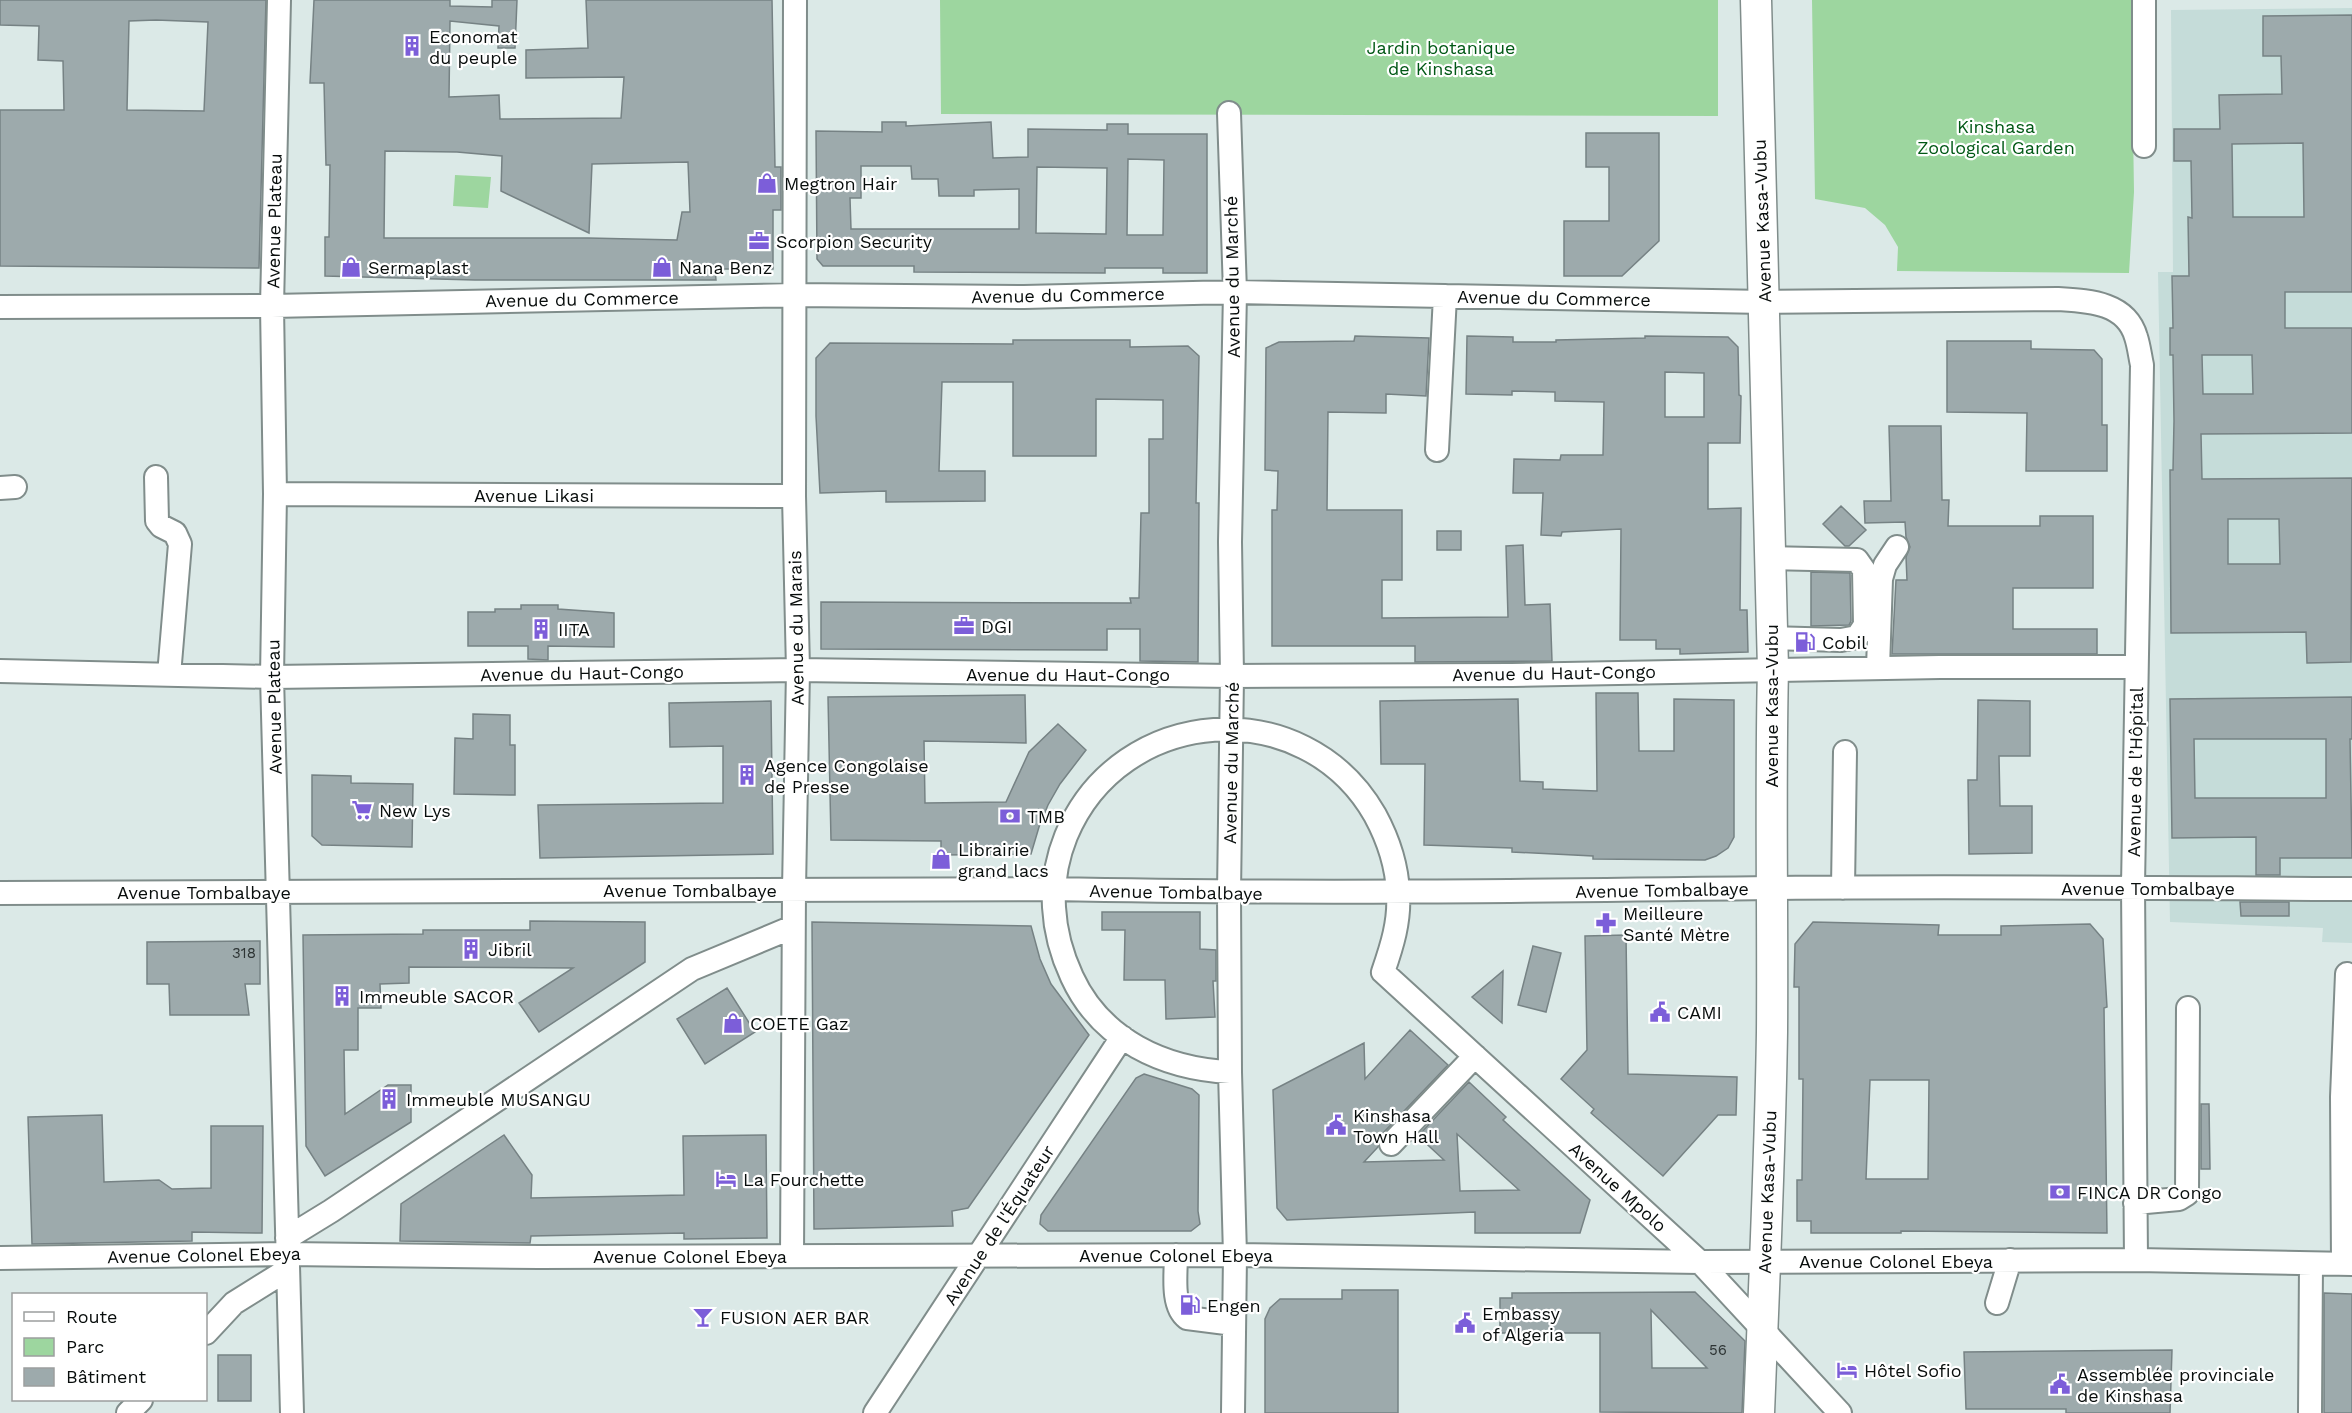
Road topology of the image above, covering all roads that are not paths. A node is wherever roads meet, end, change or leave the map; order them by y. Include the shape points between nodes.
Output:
1 (279, 0) edge
2 (795, 0) edge
3 (1756, 0) edge
4 (2143, 10) edge
5 (1229, 113) dead end
6 (2144, 146) dead end
7 (1235, 292) junction
8 (794, 294) junction
9 (1444, 296) junction
10 (1765, 302) junction
11 (272, 306) junction
12 (0, 307) edge
13 (2129, 323) joint
14 (1437, 450) dead end
15 (156, 477) dead end
16 (275, 494) junction
17 (794, 496) junction
18 (1897, 547) dead end
19 (1771, 558) junction
20 (1772, 638) junction
21 (2136, 667) junction
22 (1878, 668) junction
23 (1773, 669) junction
24 (798, 670) junction
25 (0, 671) edge
26 (169, 675) junction
27 (1232, 676) junction
28 (272, 677) junction
29 (1231, 729) junction
30 (1845, 752) dead end
31 (2133, 886) junction
32 (1773, 888) junction
33 (1843, 888) junction
34 (1053, 889) junction
35 (2352, 889) edge
36 (794, 890) junction
37 (277, 892) junction
38 (0, 893) edge
39 (1229, 893) junction
40 (1399, 893) junction
41 (794, 927) junction
42 (2347, 974) dead end
43 (2188, 1008) dead end
44 (1122, 1037) junction
45 (1474, 1056) junction
46 (1230, 1072) junction
47 (1391, 1144) dead end
48 (2135, 1203) junction
49 (287, 1254) junction
50 (979, 1255) junction
51 (1176, 1255) junction
52 (1236, 1255) junction
53 (792, 1256) junction
54 (0, 1258) edge
55 (2010, 1260) junction
56 (2136, 1260) junction
57 (1700, 1262) junction
58 (1764, 1262) junction
59 (2311, 1264) junction
60 (2348, 1264) edge
61 (1997, 1303) dead end
62 (1234, 1324) junction
63 (1762, 1328) junction
64 (207, 1332) edge
65 (140, 1401) edge
66 (128, 1413) edge
67 (292, 1413) edge
68 (875, 1413) edge
69 (1233, 1413) edge
70 (1759, 1413) edge
71 (1840, 1413) edge
72 (2310, 1413) edge

1 - 11 street, Avenue Plateau
2 - 8 street, Avenue du Marais
3 - 10 main road, Avenue Kasa-Vubu
4 - 6 street
5 - 7 street, Avenue du Marché
7 - 8 street, Avenue du Commerce via 1024,297
7 - 9 street, Avenue du Commerce
7 - 27 street, Avenue du Marché via 1230,542
8 - 11 street, Avenue du Commerce
8 - 17 street, Avenue du Marais
9 - 10 street, Avenue du Commerce
9 - 14 street
10 - 13 street, Avenue du Commerce via 2058,299 2104,305 2119,312
10 - 19 main road, Avenue Kasa-Vubu
11 - 12 street, Avenue du Commerce
11 - 16 street, Avenue Plateau
13 - 21 street, Avenue de l’Hôpital via 2142,365
15 - 26 street via 157,521 175,532 180,543
16 - 17 street, Avenue Likasi
16 - 28 street, Avenue Plateau
17 - 24 street, Avenue du Marais
18 - 22 street via 1881,579
19 - 20 main road, Avenue Kasa-Vubu
19 - 20 street via 1857,560 1864,570 1865,625 1857,637 1841,640
20 - 23 main road, Avenue Kasa-Vubu
21 - 22 street, Avenue du Haut-Congo
21 - 31 street, Avenue de l’Hôpital
22 - 23 street, Avenue du Haut-Congo
23 - 27 street, Avenue du Haut-Congo
23 - 32 main road, Avenue Kasa-Vubu
24 - 27 street, Avenue du Haut-Congo
24 - 28 street, Avenue du Haut-Congo
24 - 36 street, Avenue du Marais
25 - 26 street, Avenue du Haut-Congo
26 - 28 street, Avenue du Haut-Congo
27 - 29 street, Avenue du Marché
28 - 37 street, Avenue Plateau
29 - 34 street via 1193,731 1157,742 1117,767 1096,786 1074,817 1060,852
29 - 39 street, Avenue du Marché
29 - 40 street via 1294,742 1347,778 1384,831
30 - 33 street
31 - 33 street, Avenue Tombalbaye
31 - 35 street, Avenue Tombalbaye
31 - 48 street, Avenue de l’Hôpital
32 - 33 street, Avenue Tombalbaye
32 - 40 street, Avenue Tombalbaye
32 - 58 main road, Avenue Kasa-Vubu
34 - 36 street, Avenue Tombalbaye
34 - 39 street, Avenue Tombalbaye
34 - 44 street via 1054,923 1077,987 1097,1014
36 - 37 street, Avenue Tombalbaye
36 - 41 street, Avenue du Marais
37 - 38 street, Avenue Tombalbaye
37 - 49 street, Avenue Plateau
39 - 40 street, Avenue Tombalbaye
39 - 46 street, Avenue du Marché
40 - 45 street, Avenue Mpolo via 1396,934 1383,972
41 - 49 street via 692,969 331,1211
41 - 53 street, Avenue du Marais
42 - 60 street via 2342,1097
43 - 48 street via 2187,1194 2179,1199
44 - 46 street via 1173,1064 1201,1071
44 - 50 street, Avenue de l'Équateur
45 - 47 street
45 - 57 street, Avenue Mpolo
46 - 52 street, Avenue du Marché
48 - 56 street, Avenue de l’Hôpital
49 - 53 street, Avenue Colonel Ebeya
49 - 54 street, Avenue Colonel Ebeya
49 - 64 street
49 - 67 street, Avenue Plateau
50 - 51 street, Avenue Colonel Ebeya
50 - 53 street, Avenue Colonel Ebeya
50 - 68 street, Avenue de l'Équateur
51 - 52 street, Avenue Colonel Ebeya
51 - 62 street via 1177,1303 1181,1314
52 - 57 street, Avenue Colonel Ebeya
52 - 62 street, Avenue du Marché
55 - 56 street, Avenue Colonel Ebeya
55 - 58 street, Avenue Colonel Ebeya
55 - 61 street
56 - 59 street, Avenue Colonel Ebeya
57 - 58 street, Avenue Colonel Ebeya
57 - 63 street, Avenue Mpolo
58 - 63 main road, Avenue Kasa-Vubu
59 - 60 street, Avenue Colonel Ebeya
59 - 72 street
62 - 69 street, Avenue du Marché
63 - 70 main road, Avenue Kasa-Vubu
63 - 71 street, Avenue Mpolo
65 - 66 street

